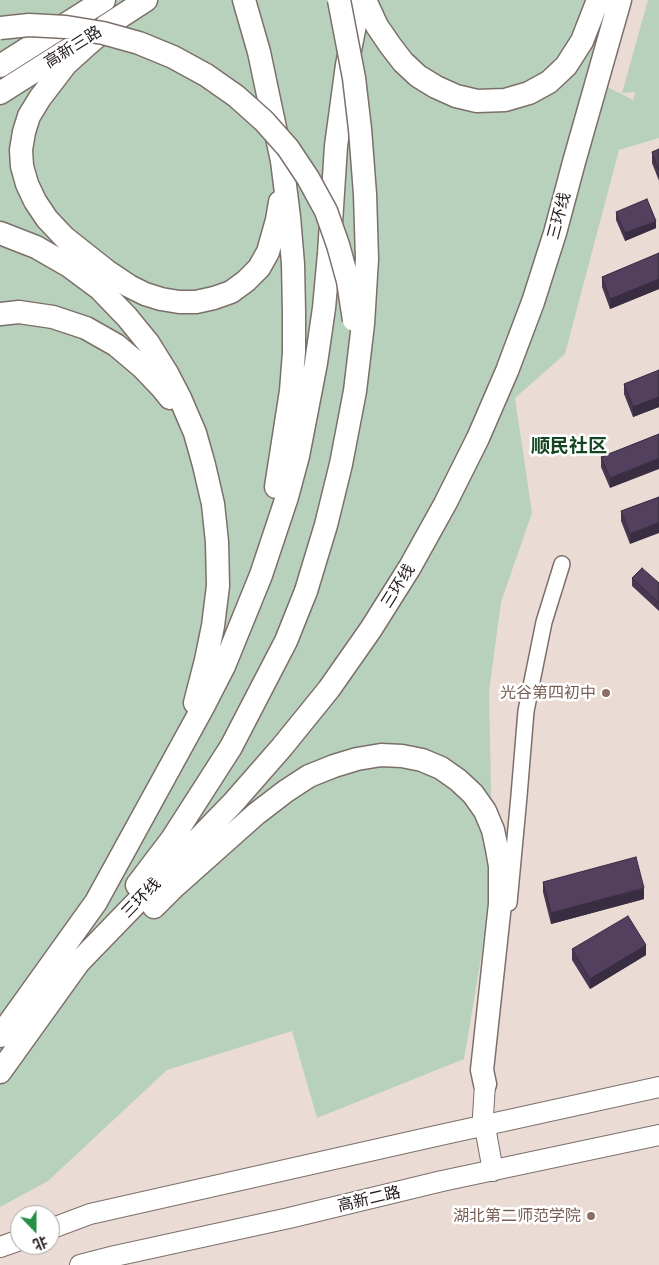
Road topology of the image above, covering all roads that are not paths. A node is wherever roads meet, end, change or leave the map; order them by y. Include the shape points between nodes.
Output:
1 (104, 0) edge
2 (146, 0) edge
3 (244, 0) edge
4 (339, 0) edge
5 (360, 0) edge
6 (365, 0) edge
7 (598, 0) edge
8 (620, 0) edge
9 (120, 17) junction
10 (0, 28) edge
11 (0, 66) edge
12 (0, 93) edge
13 (282, 161) junction
14 (0, 233) edge
15 (0, 314) edge
16 (356, 391) junction
17 (194, 433) junction
18 (562, 564) dead end
19 (244, 619) junction
20 (180, 751) junction
21 (177, 848) junction
22 (36, 1021) junction
23 (0, 1036) edge
24 (0, 1072) edge
25 (485, 1084) junction
26 (659, 1087) edge
27 (484, 1125) junction
28 (659, 1135) edge
29 (494, 1171) junction
30 (90, 1214) junction
31 (60, 1220) edge
32 (60, 1225) edge
33 (116, 1260) edge
34 (80, 1265) edge

1 - 11 highway, 高新三路
2 - 9 highway, 高新三路
3 - 13 highway, bridge via 259,52
4 - 16 highway, bridge via 354,78 365,194 367,258
5 - 19 highway, 三环线, bridge via 338,128 324,308 308,410 284,507
6 - 7 highway via 390,45 418,76 436,88 477,101 505,100 529,93 549,82 566,66 582,41
8 - 21 highway, 三环线 via 533,302 507,371 446,504 371,629 329,689 233,803
9 - 12 highway, 高新三路
9 - 13 highway via 66,64 40,98 24,132 21,150 27,184 47,219 66,238 144,294 179,302 196,302 231,292 259,268 268,252 280,201
10 - 16 highway, bridge via 66,27 139,43 206,75 264,121 308,178 326,211 338,245 354,316
13 - 19 highway via 293,264 291,391 276,489
14 - 17 highway via 36,247 69,266 127,317 167,373
15 - 17 highway via 19,312 54,317 86,328 116,344 162,388
16 - 21 highway, bridge via 326,525 306,591 286,641
17 - 20 highway via 213,504 218,586 206,660
18 - 25 street via 544,622 526,711 491,1070
19 - 20 highway, 三环线 via 224,666
20 - 23 highway, 三环线 via 96,902
21 - 22 highway via 79,962
22 - 24 highway
22 - 25 highway via 228,837 286,791 309,776 356,759 402,756 435,765 458,780 485,811 493,830 500,866 500,904 482,1070
25 - 27 main road
26 - 27 main road
27 - 29 main road
27 - 30 main road
28 - 29 main road, 高新二路
29 - 33 main road, 高新二路
30 - 31 main road
30 - 32 main road
33 - 34 main road, 高新二路

